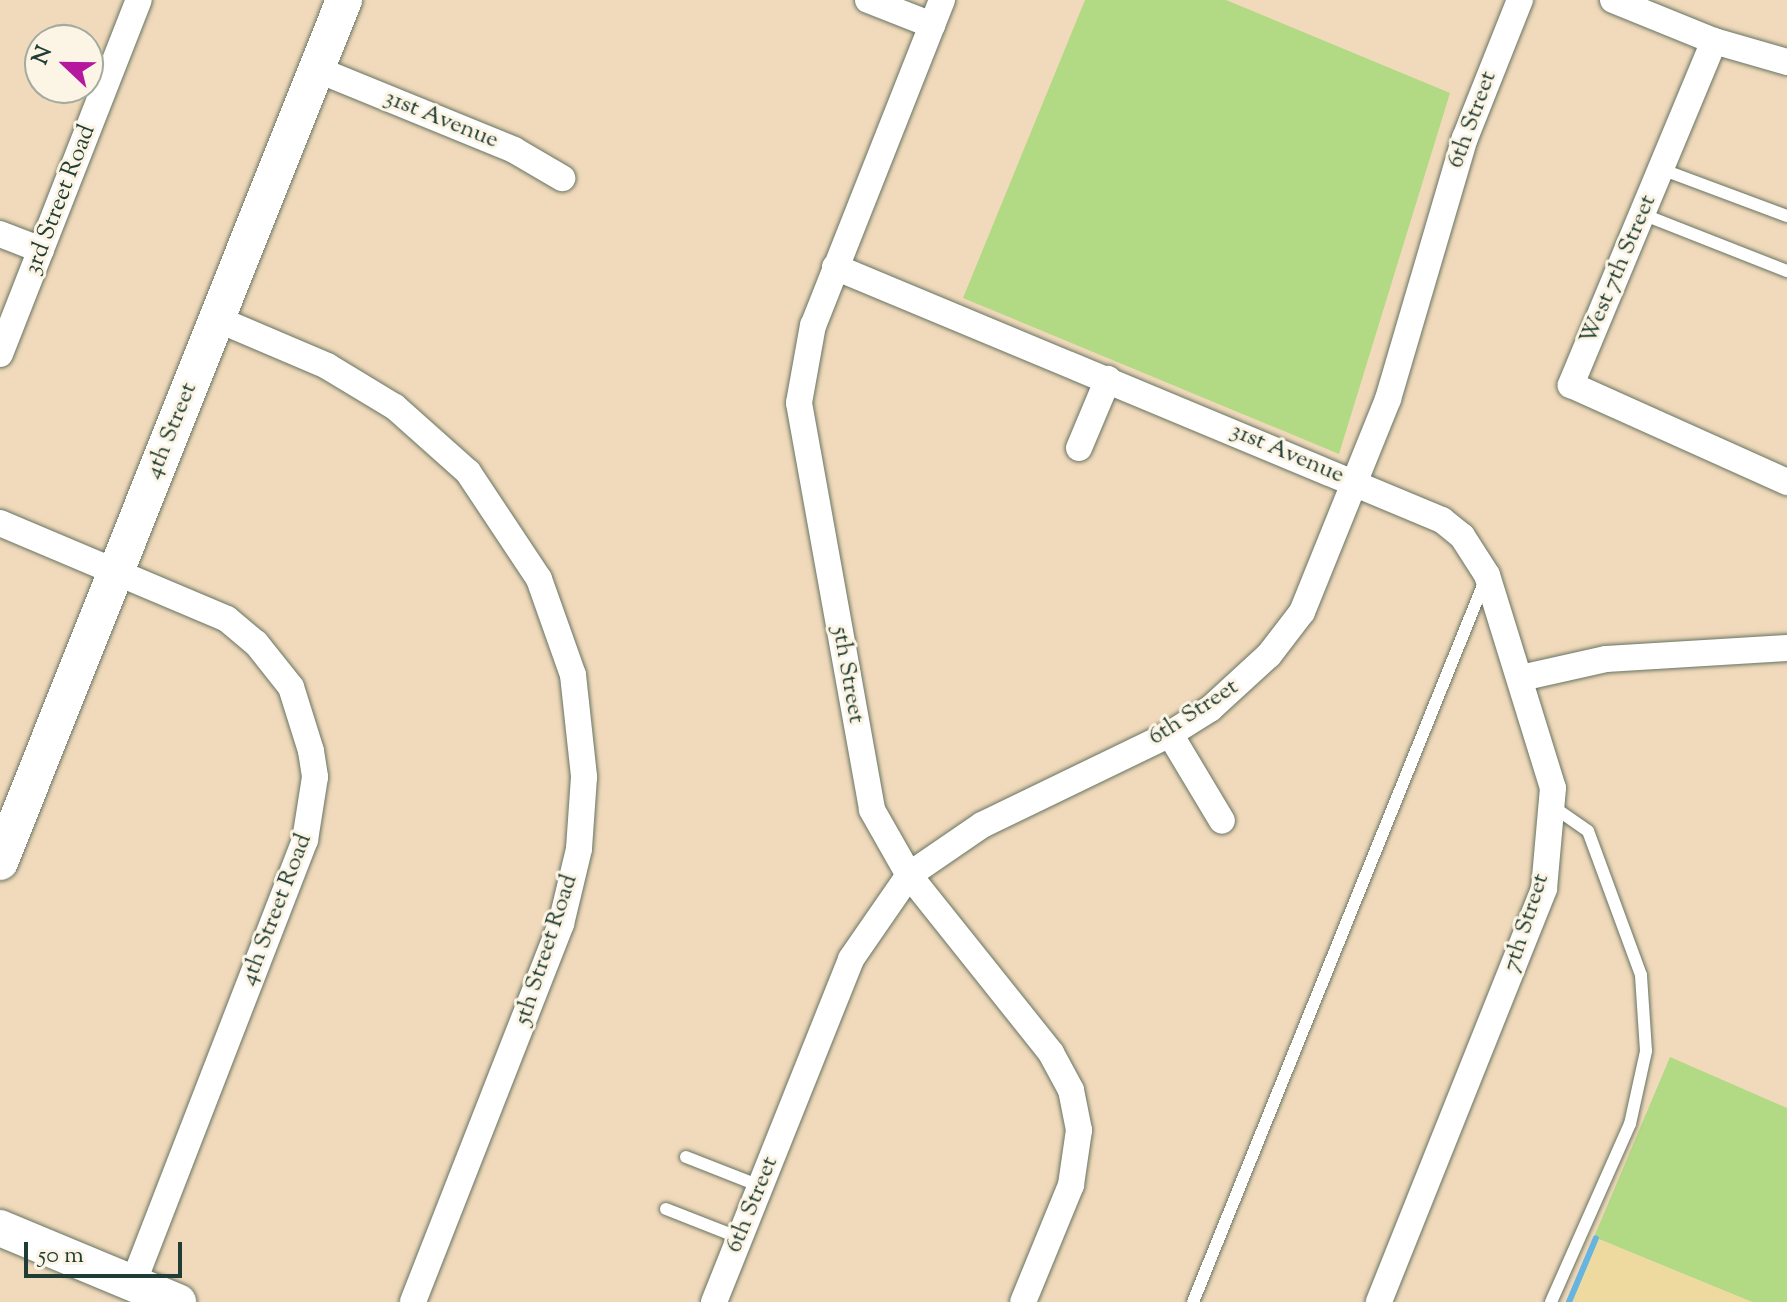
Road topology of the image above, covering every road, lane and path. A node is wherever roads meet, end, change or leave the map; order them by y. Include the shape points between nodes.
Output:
1 (344, 0) edge
2 (868, 0) edge
3 (942, 0) edge
4 (1520, 0) edge
5 (1613, 0) edge
6 (138, 1) edge
7 (932, 25) junction
8 (1714, 41) junction
9 (1787, 62) edge
10 (316, 69) junction
11 (1661, 169) junction
12 (562, 178) dead end
13 (1642, 214) junction
14 (1787, 216) edge
15 (0, 234) edge
16 (41, 250) junction
17 (835, 267) junction
18 (1787, 271) edge
19 (217, 319) junction
20 (0, 354) edge
21 (1108, 379) junction
22 (1079, 448) dead end
23 (1787, 482) edge
24 (1355, 483) junction
25 (0, 523) edge
26 (1462, 536) joint
27 (116, 571) junction
28 (1487, 575) junction
29 (1787, 648) edge
30 (1521, 678) junction
31 (1170, 734) junction
32 (1552, 806) junction
33 (1222, 821) dead end
34 (0, 862) edge
35 (909, 875) junction
36 (686, 1157) dead end
37 (760, 1186) junction
38 (666, 1209) dead end
39 (0, 1228) edge
40 (740, 1238) junction
41 (133, 1283) junction
42 (178, 1302) edge
43 (413, 1302) edge
44 (714, 1302) edge
45 (1023, 1302) edge
46 (1193, 1302) edge
47 (1379, 1302) edge
48 (1551, 1302) edge

1 - 10 main road, 4th Street
2 - 7 street
3 - 7 street, 5th Street
4 - 24 street, 6th Street via 1465,138 1404,351
5 - 8 street
6 - 16 street, 3rd Street Road
7 - 17 street, 5th Street
8 - 9 street
8 - 11 street, West 7th Street
10 - 12 street, 31st Avenue via 514,150
10 - 19 main road, 4th Street
11 - 13 street, West 7th Street
11 - 14 lane
13 - 18 lane
13 - 23 street, West 7th Street via 1571,385
15 - 16 street
16 - 20 street, 3rd Street Road
17 - 21 street, 31st Avenue
17 - 35 street, 5th Street via 804,355 799,403 872,810
19 - 27 main road, 4th Street
19 - 43 street, 5th Street Road via 327,366 381,399 468,472 539,579 573,675 584,777 579,849 561,924
21 - 22 street
21 - 24 street, 31st Avenue
24 - 26 street, 31st Avenue via 1442,520
24 - 31 street, 6th Street via 1302,612 1239,686
25 - 27 street, 4th Street Road
26 - 28 street, 7th Street
27 - 34 main road, 4th Street
27 - 41 street, 4th Street Road via 205,607 256,643 302,710 315,777 305,840
28 - 30 street, 7th Street
28 - 46 lane
29 - 30 street via 1606,659
30 - 32 street, 7th Street via 1553,788
31 - 33 street
31 - 35 street, 6th Street via 982,825
32 - 47 street, 7th Street via 1544,889
32 - 48 lane via 1588,831 1641,975 1646,1051 1630,1124
35 - 37 street, 6th Street via 851,959
35 - 45 street, 5th Street via 1051,1053 1071,1090 1079,1130 1071,1185
36 - 37 lane
37 - 40 street, 6th Street
38 - 40 lane
39 - 41 main road
40 - 44 street, 6th Street
41 - 42 main road

